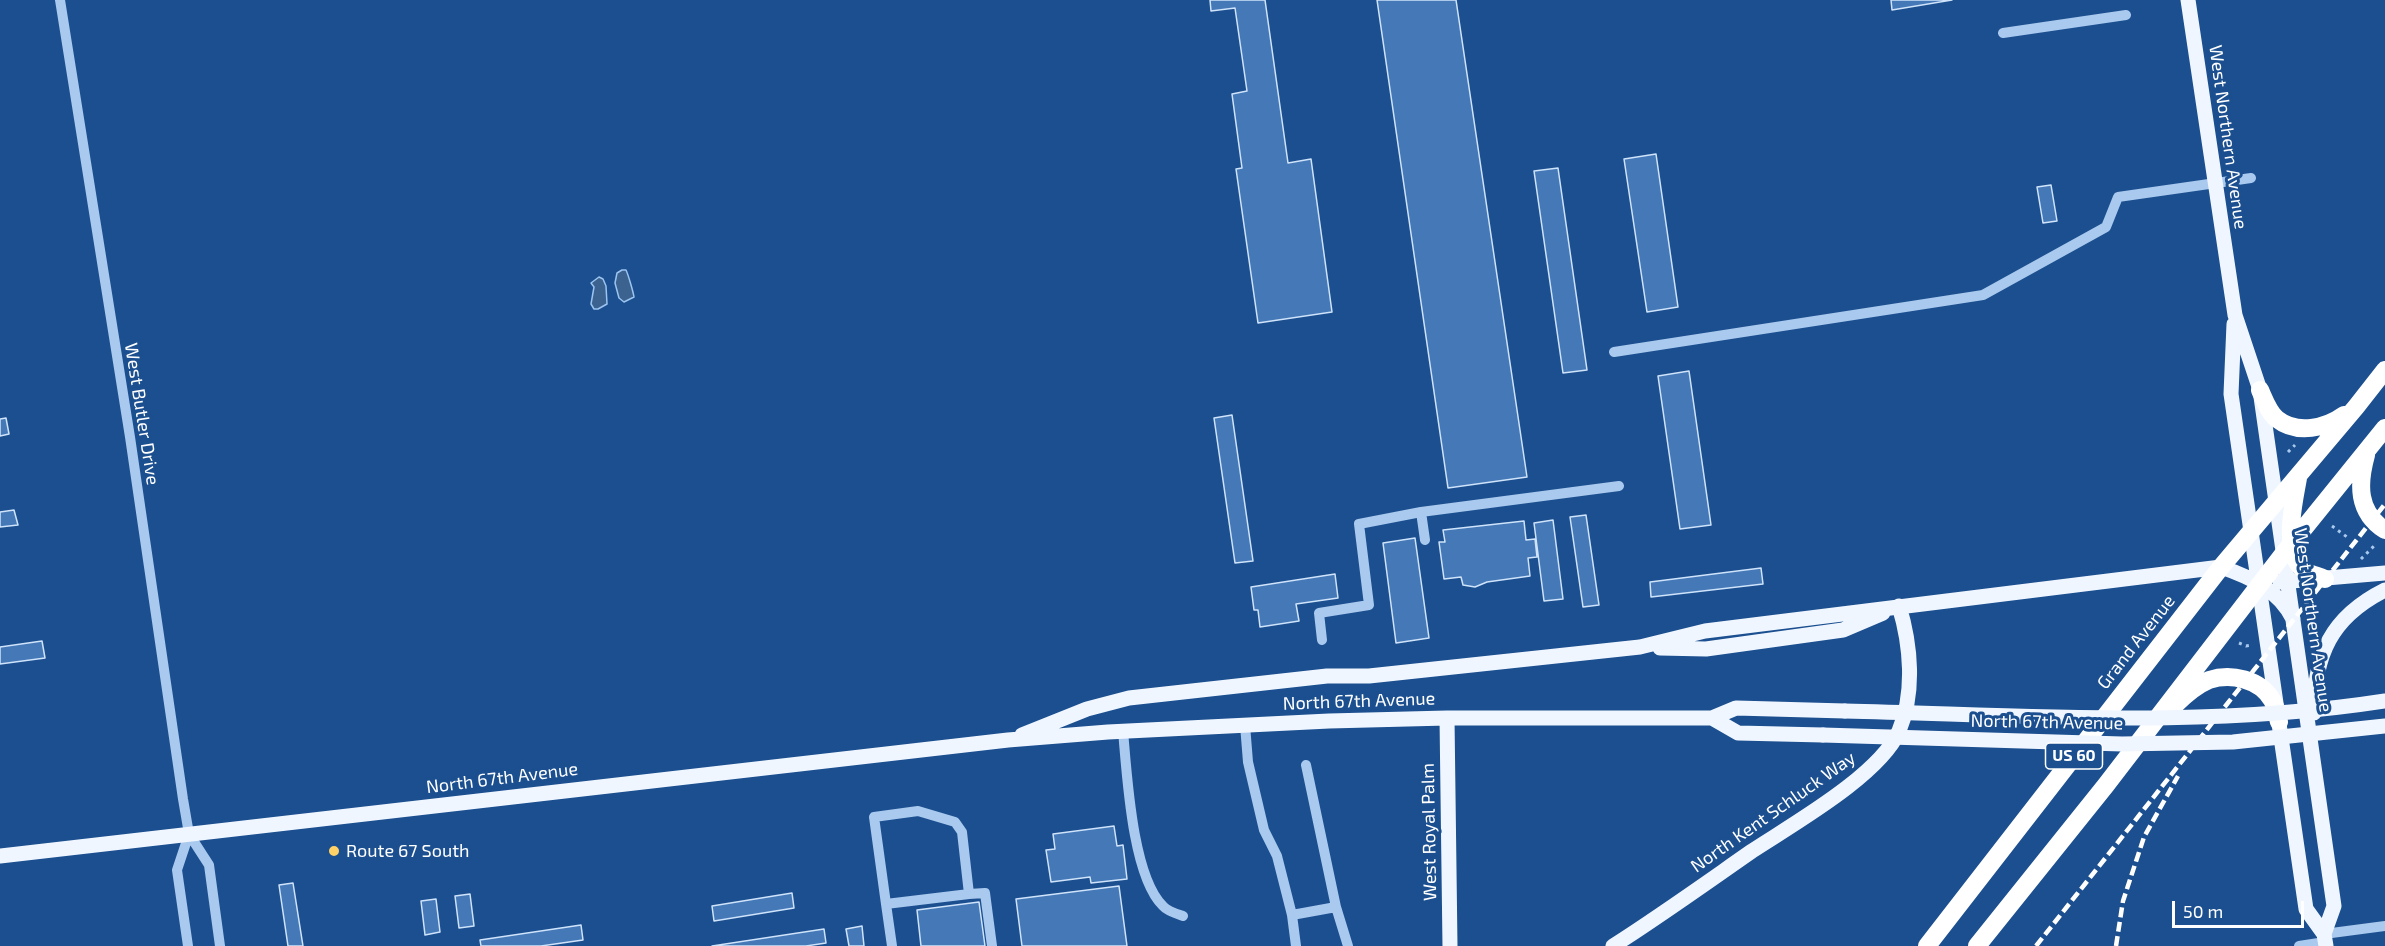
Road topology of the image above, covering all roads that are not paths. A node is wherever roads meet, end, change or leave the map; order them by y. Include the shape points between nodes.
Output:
1 (60, 0) edge
2 (2188, 0) edge
3 (2126, 15) dead end
4 (2003, 33) dead end
5 (2251, 178) dead end
6 (2215, 184) junction
7 (2235, 315) junction
8 (1614, 352) dead end
9 (2385, 370) edge
10 (2260, 390) junction
11 (2356, 407) junction
12 (2385, 428) edge
13 (2367, 450) junction
14 (2298, 476) junction
15 (1619, 486) dead end
16 (2276, 502) junction
17 (1420, 512) junction
18 (2251, 531) junction
19 (2382, 537) edge
20 (1425, 540) dead end
21 (2287, 548) junction
22 (2221, 567) junction
23 (2385, 573) edge
24 (2325, 579) junction
25 (2288, 582) junction
26 (2259, 584) junction
27 (2385, 590) edge
28 (1899, 606) junction
29 (2293, 619) junction
30 (1322, 639) dead end
31 (2385, 701) edge
32 (1447, 718) junction
33 (1712, 718) junction
34 (2279, 722) junction
35 (1245, 725) junction
36 (2385, 726) edge
37 (1123, 731) junction
38 (2142, 737) junction
39 (1008, 740) junction
40 (2314, 759) junction
41 (1306, 765) dead end
42 (189, 834) junction
43 (0, 856) edge
44 (969, 894) junction
45 (886, 904) junction
46 (1336, 907) junction
47 (1293, 915) junction
48 (1183, 916) dead end
49 (2385, 926) edge
50 (2325, 941) edge
51 (188, 946) edge
52 (220, 946) edge
53 (892, 946) edge
54 (992, 946) edge
55 (1296, 946) edge
56 (1348, 946) edge
57 (1450, 946) edge
58 (1613, 946) edge
59 (1927, 946) edge
60 (1977, 946) edge
61 (2299, 946) edge

1 - 42 street, West Butler Drive
2 - 6 main road, West Northern Avenue
3 - 4 street
5 - 6 street
6 - 7 main road, West Northern Avenue
6 - 8 street via 2118,197 2106,227 1983,295
7 - 10 main road, West Northern Avenue
7 - 18 main road, West Northern Avenue via 2231,394
9 - 11 highway, Grand Avenue / US 60
10 - 11 highway via 2277,419 2292,426 2319,427
10 - 16 main road, West Northern Avenue
11 - 14 highway, Grand Avenue / US 60
12 - 13 highway, US 60
13 - 19 highway via 2361,478 2362,501
13 - 21 highway, US 60
14 - 16 highway, Grand Avenue / US 60
14 - 21 highway
15 - 17 street
16 - 18 highway, Grand Avenue / US 60
16 - 21 main road, West Northern Avenue
17 - 20 street
17 - 30 street via 1359,524 1370,605 1319,613
18 - 22 highway, Grand Avenue / US 60
18 - 26 main road, West Northern Avenue
21 - 24 highway via 2306,571
21 - 25 main road, West Northern Avenue
21 - 26 highway, US 60
22 - 26 main road
22 - 28 main road, North 67th Avenue
22 - 59 highway, Grand Avenue / US 60
23 - 24 main road
24 - 25 main road
25 - 26 main road
25 - 29 main road, West Northern Avenue
26 - 29 main road via 2274,593
26 - 34 main road, West Northern Avenue
26 - 38 highway, US 60
27 - 40 main road via 2352,612 2331,636 2323,653 2314,693
28 - 39 main road, North 67th Avenue via 1705,631 1640,647 1129,698 1087,709
28 - 58 main road, North Kent Schluck Way via 1909,656 1908,688 1898,732 1886,753 1849,785
29 - 40 main road, West Northern Avenue
31 - 33 main road, North 67th Avenue, bridge via 2184,719 1736,708
32 - 33 main road, North 67th Avenue
32 - 35 main road, North 67th Avenue
32 - 57 main road, West Royal Palm
33 - 36 main road, North 67th Avenue, bridge via 1738,733 2122,744 2233,742
34 - 38 highway via 2264,690 2246,680 2222,678 2200,685 2179,700
34 - 50 main road, West Northern Avenue via 2306,909
35 - 37 main road, North 67th Avenue
35 - 47 street via 1248,762 1264,830 1277,856
37 - 39 main road, North 67th Avenue
37 - 48 street via 1132,820 1148,883 1163,907
38 - 60 highway, US 60
39 - 42 main road, North 67th Avenue
40 - 50 main road, West Northern Avenue via 2334,906
41 - 46 street
42 - 43 main road, North 67th Avenue
42 - 51 street, West Butler Drive via 177,870
42 - 52 street, West Butler Drive via 209,865
44 - 45 street
44 - 45 street via 962,832 955,822 918,811 874,817
44 - 54 street via 985,893
45 - 53 street
46 - 47 street
46 - 56 street
47 - 55 street
49 - 50 street
50 - 61 street

